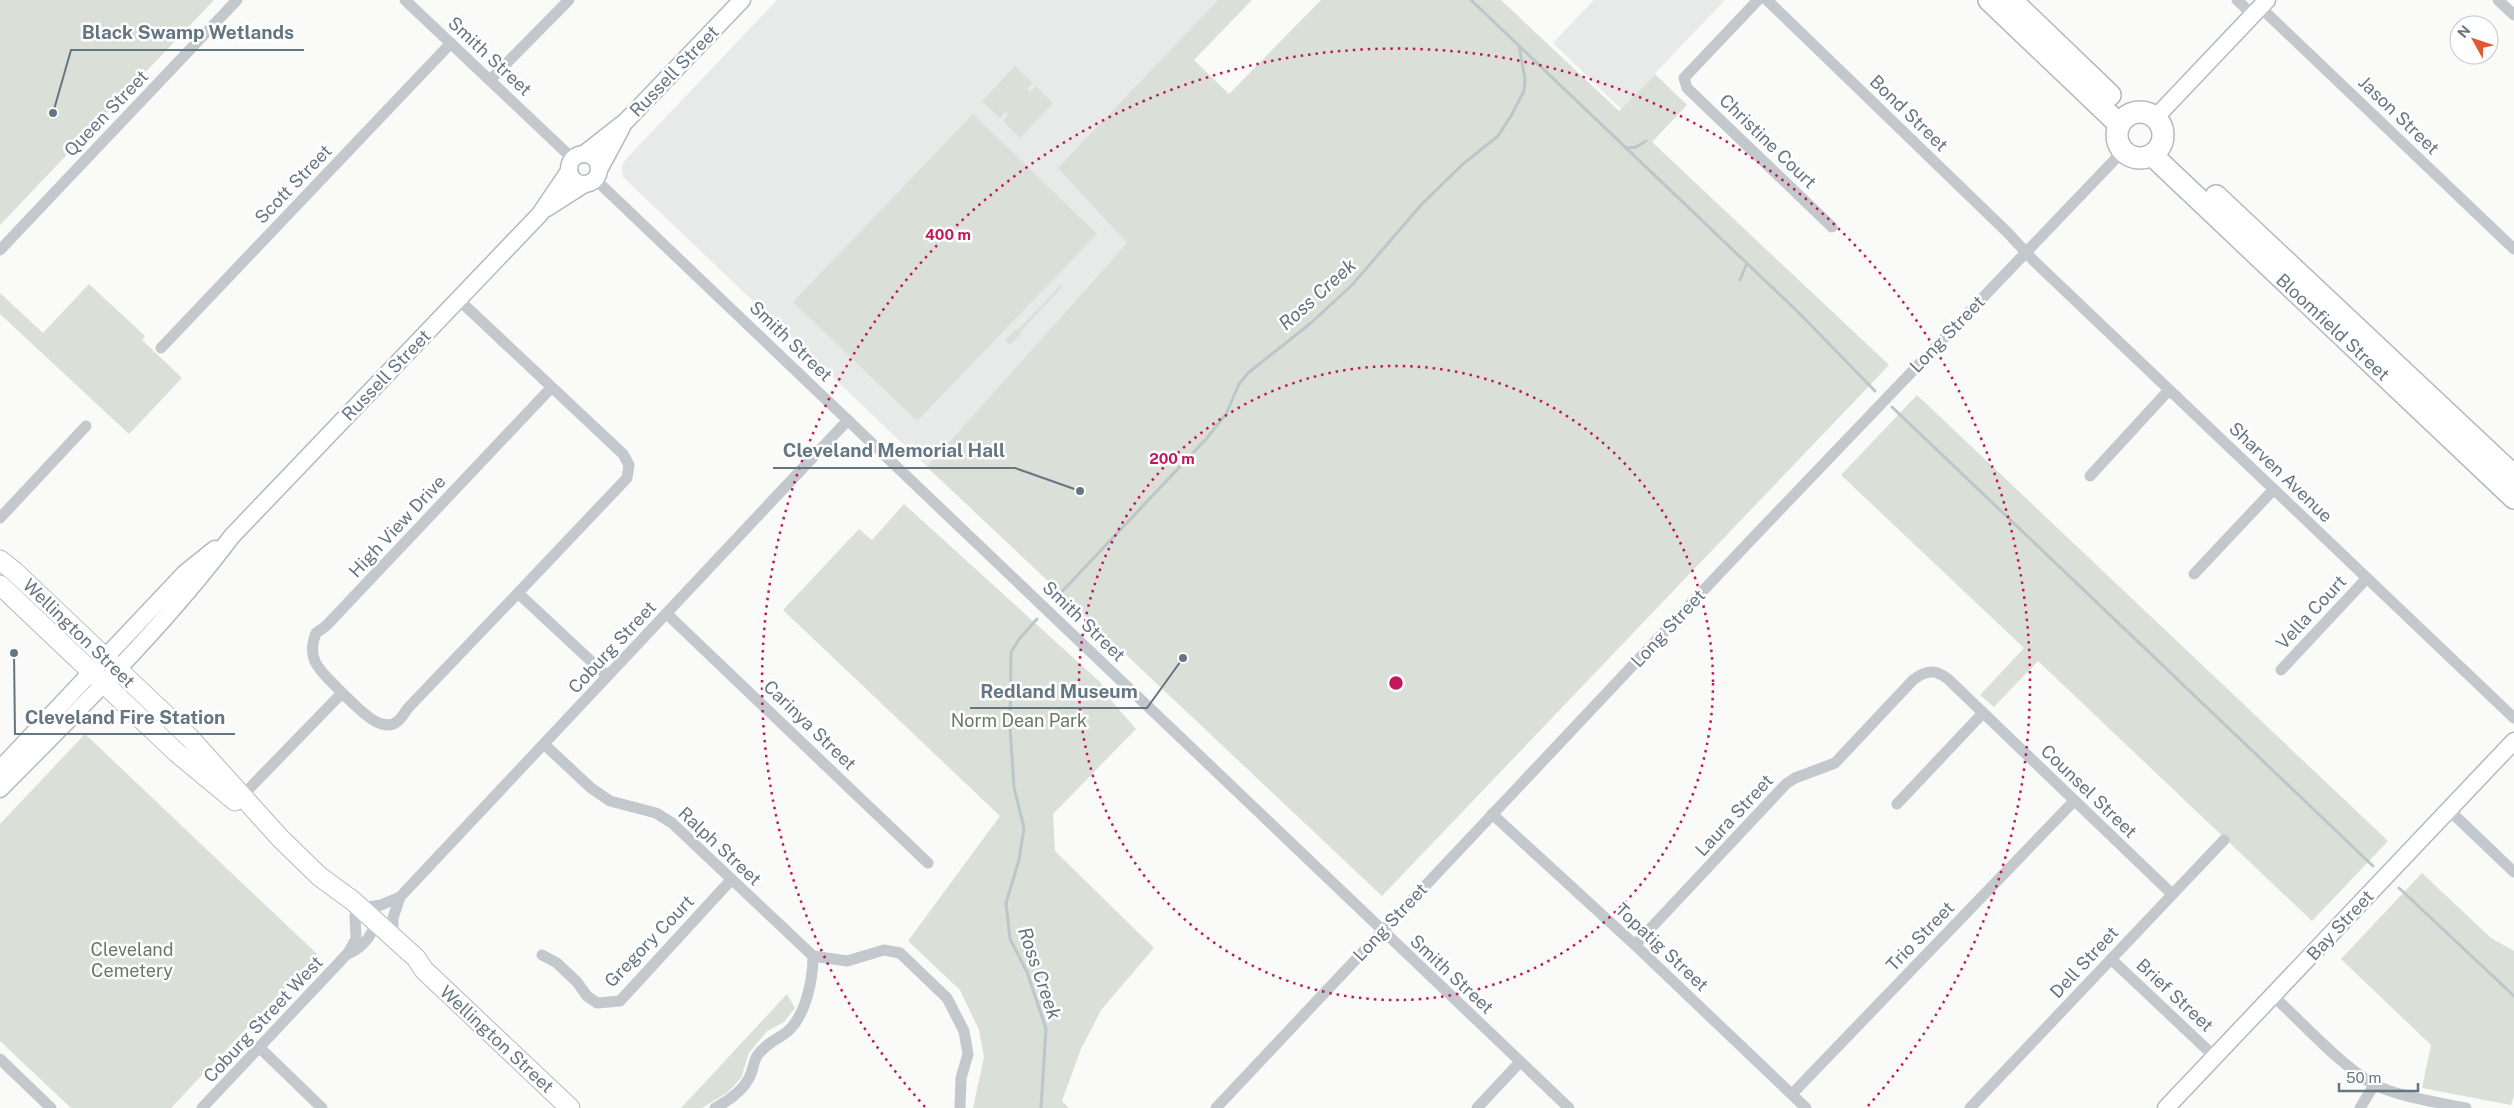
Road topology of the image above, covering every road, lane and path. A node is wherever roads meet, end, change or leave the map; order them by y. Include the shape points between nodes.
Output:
1 (237, 0) edge
2 (569, 0) edge
3 (742, 0) edge
4 (1758, 0) edge
5 (1767, 0) edge
6 (1989, 0) edge
7 (2011, 0) edge
8 (2237, 0) edge
9 (2498, 0) edge
10 (409, 1) edge
11 (2260, 7) edge
12 (2514, 15) edge
13 (451, 43) junction
14 (490, 80) junction
15 (2156, 117) junction
16 (2124, 119) junction
17 (626, 121) junction
18 (2157, 150) junction
19 (2122, 151) junction
20 (575, 161) junction
21 (593, 178) junction
22 (540, 214) junction
23 (1832, 227) dead end
24 (2514, 249) edge
25 (0, 250) edge
26 (2026, 251) junction
27 (458, 299) junction
28 (161, 348) dead end
29 (551, 388) junction
30 (2169, 390) junction
31 (848, 420) junction
32 (86, 426) dead end
33 (2090, 476) dead end
34 (2514, 476) edge
35 (2274, 489) junction
36 (2514, 498) edge
37 (0, 518) edge
38 (232, 536) junction
39 (0, 560) edge
40 (2194, 574) dead end
41 (2367, 578) junction
42 (0, 585) edge
43 (518, 593) junction
44 (667, 614) junction
45 (97, 664) junction
46 (2281, 670) dead end
47 (607, 676) junction
48 (112, 677) junction
49 (342, 693) junction
50 (1982, 714) junction
51 (2514, 718) edge
52 (2514, 741) edge
53 (545, 745) junction
54 (0, 769) edge
55 (0, 789) edge
56 (243, 795) junction
57 (2074, 802) junction
58 (1896, 804) dead end
59 (2449, 810) junction
60 (1492, 814) junction
61 (280, 838) junction
62 (2224, 840) dead end
63 (928, 863) dead end
64 (2514, 872) edge
65 (731, 880) junction
66 (2172, 894) junction
67 (400, 897) junction
68 (358, 912) junction
69 (375, 927) junction
70 (1382, 931) junction
71 (393, 937) junction
72 (1635, 945) junction
73 (348, 953) junction
74 (542, 955) dead end
75 (813, 956) junction
76 (2111, 960) junction
77 (424, 970) junction
78 (2273, 996) junction
79 (260, 1048) junction
80 (2215, 1057) junction
81 (0, 1059) edge
82 (1520, 1062) junction
83 (2374, 1085) junction
84 (1792, 1094) junction
85 (52, 1108) edge
86 (202, 1108) edge
87 (322, 1108) edge
88 (570, 1108) edge
89 (715, 1108) edge
90 (960, 1108) edge
91 (1216, 1108) edge
92 (1477, 1108) edge
93 (1569, 1108) edge
94 (1806, 1108) edge
95 (1970, 1108) edge
96 (2166, 1108) edge
97 (2360, 1108) edge
98 (2466, 1108) edge

1 - 25 street, Queen Street
2 - 14 street
3 - 17 main road, Russell Street
4 - 23 street, Christine Court via 1684,78 1687,88
5 - 26 street, Bond Street
6 - 16 highway
7 - 16 highway
8 - 11 street, Jason Street
9 - 12 street
10 - 13 street, Smith Street
11 - 15 main road
11 - 24 street, Jason Street
13 - 14 street, Smith Street
13 - 28 street, Scott Street
14 - 20 street, Smith Street
15 - 16 highway via 2143,111
15 - 18 highway via 2163,130
16 - 19 highway via 2116,138
17 - 20 main road, Russell Street
17 - 21 main road, Russell Street
18 - 19 highway via 2136,158
18 - 34 highway, Bloomfield Street
18 - 36 highway, Bloomfield Street
19 - 26 street, Long Street
20 - 21 main road via 573,180
20 - 21 main road via 593,156
20 - 22 main road, Russell Street
21 - 22 main road, Russell Street
21 - 31 street, Smith Street
22 - 27 main road, Russell Street
26 - 30 street, Sharven Avenue
26 - 60 street, Long Street
27 - 29 street, High View Drive
27 - 38 main road, Russell Street
29 - 43 street, High View Drive via 623,454 629,465 628,472 627,478
29 - 49 street, High View Drive via 316,633 310,652 314,662
30 - 33 street
30 - 35 street, Sharven Avenue
31 - 44 street, Coburg Street
31 - 70 street, Smith Street
32 - 37 street
35 - 40 street
35 - 41 street, Sharven Avenue
38 - 45 main road, Russell Street via 185,573
38 - 48 main road, Russell Street via 197,583
39 - 45 main road, Wellington Street via 15,572
41 - 46 street, Vella Court
41 - 51 street, Sharven Avenue
42 - 45 main road, Wellington Street
43 - 47 street
43 - 49 street, High View Drive via 398,721 389,725 376,723
44 - 47 street, Coburg Street
44 - 63 street, Carinya Street
45 - 48 main road, Wellington Street
45 - 54 main road, Russell Street
47 - 53 street, Coburg Street
48 - 55 main road, Russell Street
48 - 56 main road, Wellington Street via 189,737
48 - 61 main road, Wellington Street via 176,752
49 - 56 street
50 - 57 street, Counsel Street
50 - 58 street
50 - 72 street, Laura Street via 1941,674 1932,671 1922,674 1835,763 1786,784
52 - 59 main road, Bay Street
53 - 65 street, Ralph Street via 591,788 610,801 656,813 672,823
53 - 67 street, Coburg Street
56 - 61 main road, Wellington Street
57 - 66 street, Counsel Street
57 - 84 street, Trio Street
59 - 64 street
59 - 78 main road, Bay Street
60 - 70 street, Long Street
60 - 72 street, Topatig Street
61 - 68 main road, Wellington Street
62 - 66 street, Dell Street
65 - 74 street, Gregory Court via 620,1001 597,1003 557,963
65 - 75 street, Ralph Street
66 - 76 street, Dell Street
67 - 68 street, Coburg Street
67 - 71 street, Coburg Street via 393,918
68 - 69 main road, Wellington Street
68 - 73 street, Coburg Street West via 356,938
69 - 71 main road, Wellington Street
69 - 73 street, Coburg Street West via 358,949
69 - 77 main road, Wellington Street via 411,965
70 - 82 street, Smith Street
70 - 91 street, Long Street
71 - 77 main road, Wellington Street
72 - 84 street, Topatig Street
73 - 79 street, Coburg Street West
75 - 89 street via 813,971 797,1018 788,1031 769,1042 757,1057 749,1078 732,1099
75 - 90 street via 847,961 884,950 900,953 947,998 964,1031 968,1054 961,1078
76 - 80 street, Brief Street
76 - 95 street, Dell Street
77 - 88 main road, Wellington Street
78 - 80 main road, Bay Street
78 - 83 street via 2347,1065
79 - 86 street, Coburg Street West
79 - 87 street
80 - 96 main road, Bay Street
81 - 85 street
82 - 92 street
82 - 93 street, Smith Street
83 - 97 street
83 - 98 street
84 - 94 street, Topatig Street

